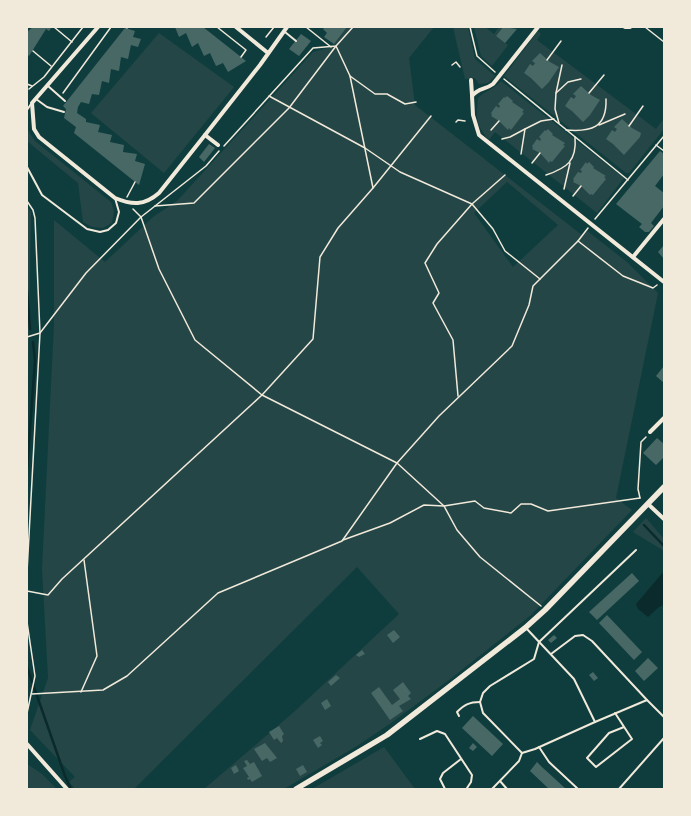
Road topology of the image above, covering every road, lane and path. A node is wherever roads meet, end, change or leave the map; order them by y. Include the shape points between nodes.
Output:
1 (54, 27) edge
2 (84, 27) edge
3 (98, 27) edge
4 (111, 27) edge
5 (217, 27) edge
6 (236, 27) edge
7 (274, 27) edge
8 (306, 27) edge
9 (352, 27) edge
10 (470, 27) edge
11 (538, 27) edge
12 (625, 27) edge
13 (630, 27) edge
14 (645, 27) edge
15 (650, 27) edge
16 (285, 29) edge
17 (648, 29) junction
18 (266, 37) dead end
19 (296, 40) dead end
20 (561, 41) dead end
21 (72, 42) junction
22 (664, 42) edge
23 (336, 46) junction
24 (331, 47) junction
25 (33, 51) dead end
26 (268, 53) junction
27 (241, 57) dead end
28 (547, 60) dead end
29 (452, 65) dead end
30 (562, 65) dead end
31 (52, 67) junction
32 (460, 67) dead end
33 (497, 73) dead end
34 (604, 75) dead end
35 (350, 76) junction
36 (503, 78) dead end
37 (581, 79) dead end
38 (471, 80) dead end
39 (27, 84) edge
40 (32, 86) junction
41 (48, 86) junction
42 (29, 89) dead end
43 (556, 93) junction
44 (589, 93) dead end
45 (269, 96) junction
46 (472, 96) junction
47 (60, 97) junction
48 (36, 99) junction
49 (606, 99) dead end
50 (65, 101) dead end
51 (416, 102) dead end
52 (32, 104) junction
53 (644, 106) dead end
54 (289, 108) junction
55 (27, 110) edge
56 (64, 112) dead end
57 (625, 114) dead end
58 (431, 116) dead end
59 (554, 119) junction
60 (465, 121) dead end
61 (499, 121) dead end
62 (456, 122) dead end
63 (560, 124) junction
64 (597, 126) junction
65 (629, 126) dead end
66 (525, 129) junction
67 (491, 130) dead end
68 (566, 130) junction
69 (205, 135) junction
70 (574, 136) junction
71 (664, 136) edge
72 (502, 138) dead end
73 (218, 145) dead end
74 (656, 145) junction
75 (365, 148) junction
76 (664, 151) edge
77 (520, 154) dead end
78 (540, 154) dead end
79 (532, 163) dead end
80 (570, 163) junction
81 (392, 165) junction
82 (27, 167) edge
83 (505, 175) dead end
84 (546, 175) dead end
85 (628, 180) junction
86 (581, 186) dead end
87 (374, 188) junction
88 (564, 189) dead end
89 (573, 196) dead end
90 (115, 198) junction
91 (27, 201) edge
92 (472, 204) junction
93 (153, 206) junction
94 (141, 217) junction
95 (664, 219) edge
96 (594, 220) dead end
97 (588, 228) dead end
98 (578, 241) junction
99 (633, 257) junction
100 (540, 279) junction
101 (663, 281) edge
102 (40, 333) junction
103 (27, 337) edge
104 (262, 395) junction
105 (458, 397) junction
106 (664, 418) edge
107 (650, 432) joint
108 (397, 463) junction
109 (664, 487) edge
110 (648, 504) junction
111 (444, 506) junction
112 (664, 519) edge
113 (342, 541) junction
114 (636, 550) dead end
115 (28, 551) edge
116 (84, 559) junction
117 (27, 572) edge
118 (27, 591) edge
119 (545, 610) junction
120 (27, 622) edge
121 (525, 628) junction
122 (539, 642) junction
123 (551, 654) junction
124 (81, 692) junction
125 (32, 694) junction
126 (647, 700) junction
127 (480, 702) junction
128 (27, 712) edge
129 (615, 713) junction
130 (459, 716) dead end
131 (664, 717) edge
132 (595, 722) junction
133 (624, 727) junction
134 (664, 738) edge
135 (420, 739) dead end
136 (27, 744) edge
137 (539, 747) junction
138 (522, 753) junction
139 (461, 759) junction
140 (500, 781) junction
141 (67, 789) edge
142 (296, 789) edge
143 (446, 789) edge
144 (467, 789) edge
145 (492, 789) edge
146 (507, 789) edge
147 (578, 789) edge
148 (619, 789) edge

1 - 21 path
2 - 21 path
3 - 41 street
4 - 47 path
5 - 27 path via 246,50
6 - 26 street
7 - 18 path
8 - 24 path
9 - 23 path
10 - 33 path via 477,56
11 - 46 street via 493,84 479,89
12 - 13 street
14 - 17 path
15 - 17 path
16 - 19 lane
16 - 26 street
17 - 22 path
20 - 28 path
21 - 31 path
23 - 24 path
23 - 35 path
23 - 54 path
24 - 45 path via 312,48
25 - 31 path
26 - 69 street
29 - 32 path via 456,62
30 - 43 path
31 - 40 path
34 - 44 path
35 - 51 path via 375,94 387,94 405,104
35 - 75 path
36 - 59 path
37 - 43 path via 568,82
38 - 46 street
39 - 40 path
40 - 42 path
41 - 47 lane
41 - 48 street
43 - 63 path via 555,109
45 - 54 path
45 - 93 path via 206,166
46 - 99 street via 471,105 479,135
47 - 50 lane
48 - 52 street
48 - 56 lane via 47,107
49 - 64 path via 606,109
52 - 55 lane
52 - 90 street via 34,129 39,137
53 - 65 path
54 - 75 path
54 - 93 path via 194,203
57 - 64 path
58 - 81 path
59 - 63 path
59 - 66 path via 541,121
60 - 62 path
61 - 67 path
63 - 68 path
64 - 68 path via 587,131
66 - 72 path
66 - 77 path
68 - 70 path
69 - 73 street
69 - 90 street via 152,199 141,204 129,204
70 - 80 path via 575,152
70 - 85 path
71 - 74 path
74 - 76 path
74 - 85 path
75 - 81 path
75 - 87 path
78 - 79 path
80 - 84 path
80 - 88 path
81 - 87 path
81 - 92 path via 400,172
82 - 90 lane via 42,195 87,229 100,232 108,230 116,223 119,212
83 - 92 path
85 - 96 path
86 - 89 path
87 - 104 path via 338,228 320,257 313,339
91 - 102 path via 35,218
92 - 100 path via 493,229 504,250
92 - 105 path via 424,263 439,293 433,303 454,340
93 - 94 path
94 - 102 path via 86,273
94 - 104 path via 159,269 195,340
95 - 99 street
97 - 98 path
98 - 100 path
98 - 101 path via 624,276 653,288
99 - 101 street
100 - 105 path via 533,286 529,305 512,346
102 - 103 path
102 - 115 path
104 - 108 path
104 - 116 path
105 - 108 path
106 - 107 street
107 - 111 path via 641,442 638,490 640,498 548,510 531,504 521,504 511,513 484,508 475,501
108 - 111 path
108 - 113 path
109 - 110 street
110 - 112 street
110 - 119 street
111 - 113 path via 424,505 390,523
111 - 119 path via 457,530 480,557
113 - 124 path via 218,593 127,676 103,690
114 - 122 lane
115 - 117 path
116 - 118 path via 48,595
116 - 124 path via 97,656
119 - 121 street
120 - 125 path via 35,676
121 - 122 lane
121 - 142 street via 387,735
122 - 123 lane
122 - 127 lane via 534,659 490,686 483,693
123 - 126 lane via 575,636 583,635
123 - 132 lane via 574,679
124 - 125 path
125 - 128 path
126 - 129 lane
126 - 131 lane
127 - 130 lane via 470,702 463,706 457,712
127 - 138 lane via 483,713
129 - 132 lane
129 - 133 lane
132 - 137 lane
133 - 133 lane via 632,739 596,767 587,758 609,733
134 - 148 lane
135 - 139 lane via 437,731 444,734
136 - 141 street
137 - 138 lane
137 - 147 lane via 549,762
138 - 140 lane via 519,761
139 - 143 lane via 443,773 440,779
139 - 144 lane via 472,774
140 - 145 lane
140 - 146 lane

